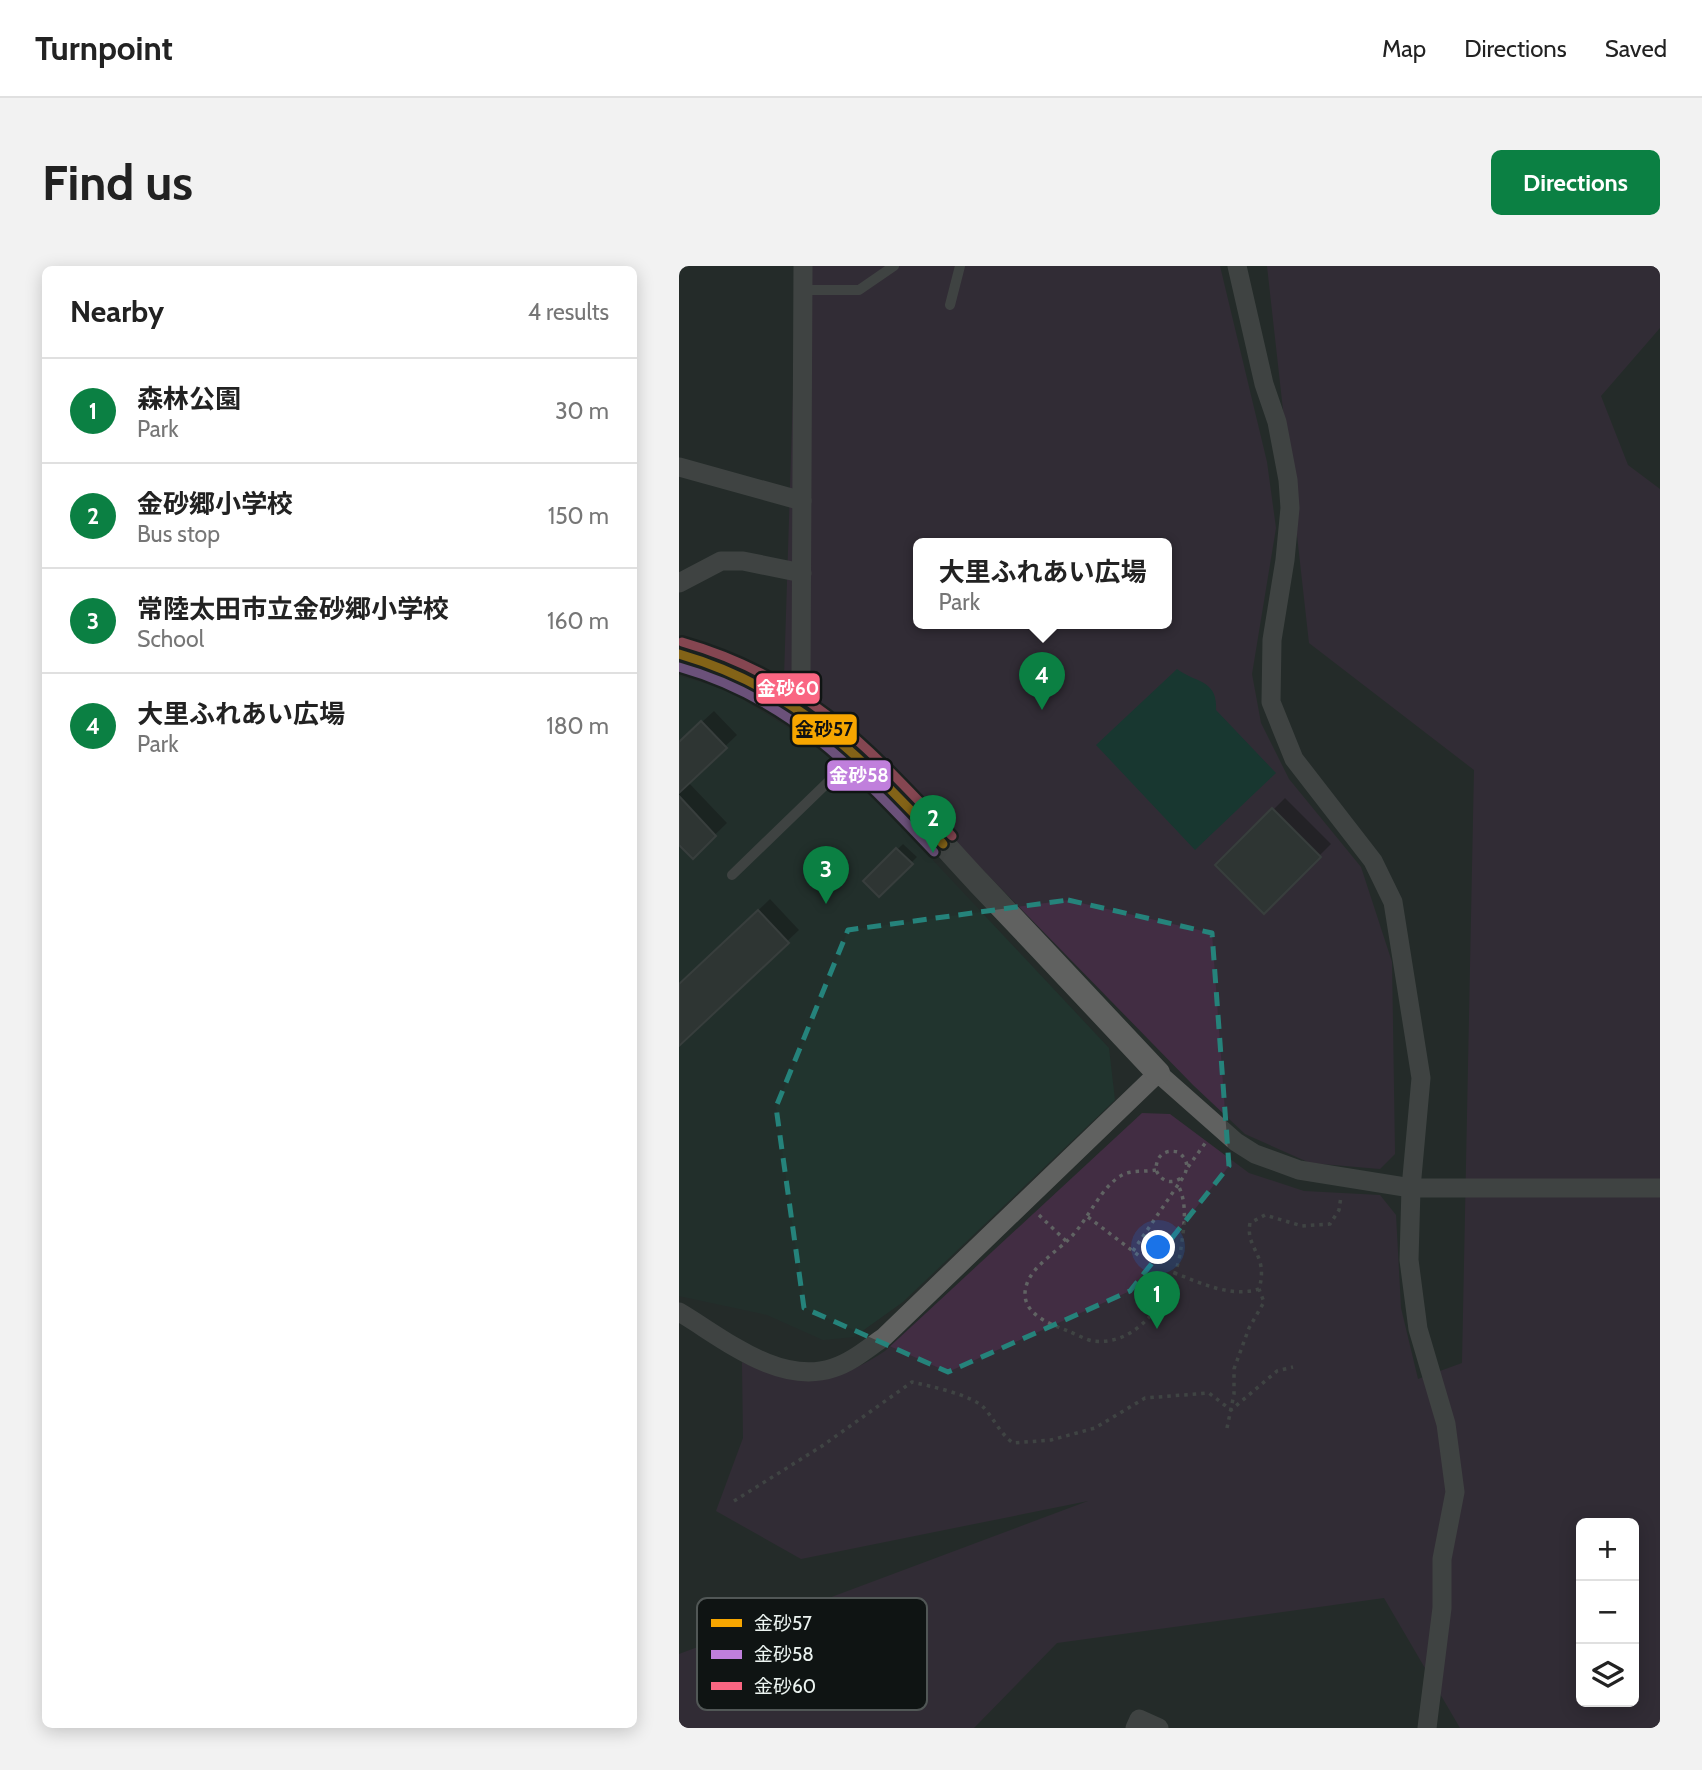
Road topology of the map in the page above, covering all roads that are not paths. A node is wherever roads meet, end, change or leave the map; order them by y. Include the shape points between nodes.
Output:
1 (803, 266) edge
2 (894, 266) edge
3 (960, 266) edge
4 (1237, 266) edge
5 (802, 290) junction
6 (950, 305) dead end
7 (679, 467) edge
8 (802, 501) junction
9 (801, 573) junction
10 (679, 583) edge
11 (679, 654) edge
12 (798, 705) junction
13 (856, 754) junction
14 (732, 875) dead end
15 (1158, 1073) junction
16 (1411, 1188) junction
17 (1660, 1188) edge
18 (679, 1312) edge
19 (1135, 1728) edge
20 (1159, 1728) edge
21 (1427, 1728) edge

1 - 5 street
2 - 5 lane via 859,290
3 - 6 lane
4 - 16 street via 1288,480 1290,508 1272,640 1271,702 1294,759 1373,861 1393,902 1421,1078
5 - 8 street
7 - 8 street
8 - 9 street
9 - 10 street via 721,561
9 - 12 street
11 - 12 street via 731,670
12 - 13 street
13 - 14 lane
13 - 15 street
15 - 16 street via 1217,1127 1255,1154 1343,1178
15 - 18 street via 884,1337 851,1360 832,1369 776,1366
16 - 17 street
16 - 21 street via 1409,1260 1418,1329 1446,1424 1455,1492 1442,1559 1442,1608
19 - 20 street via 1139,1719

